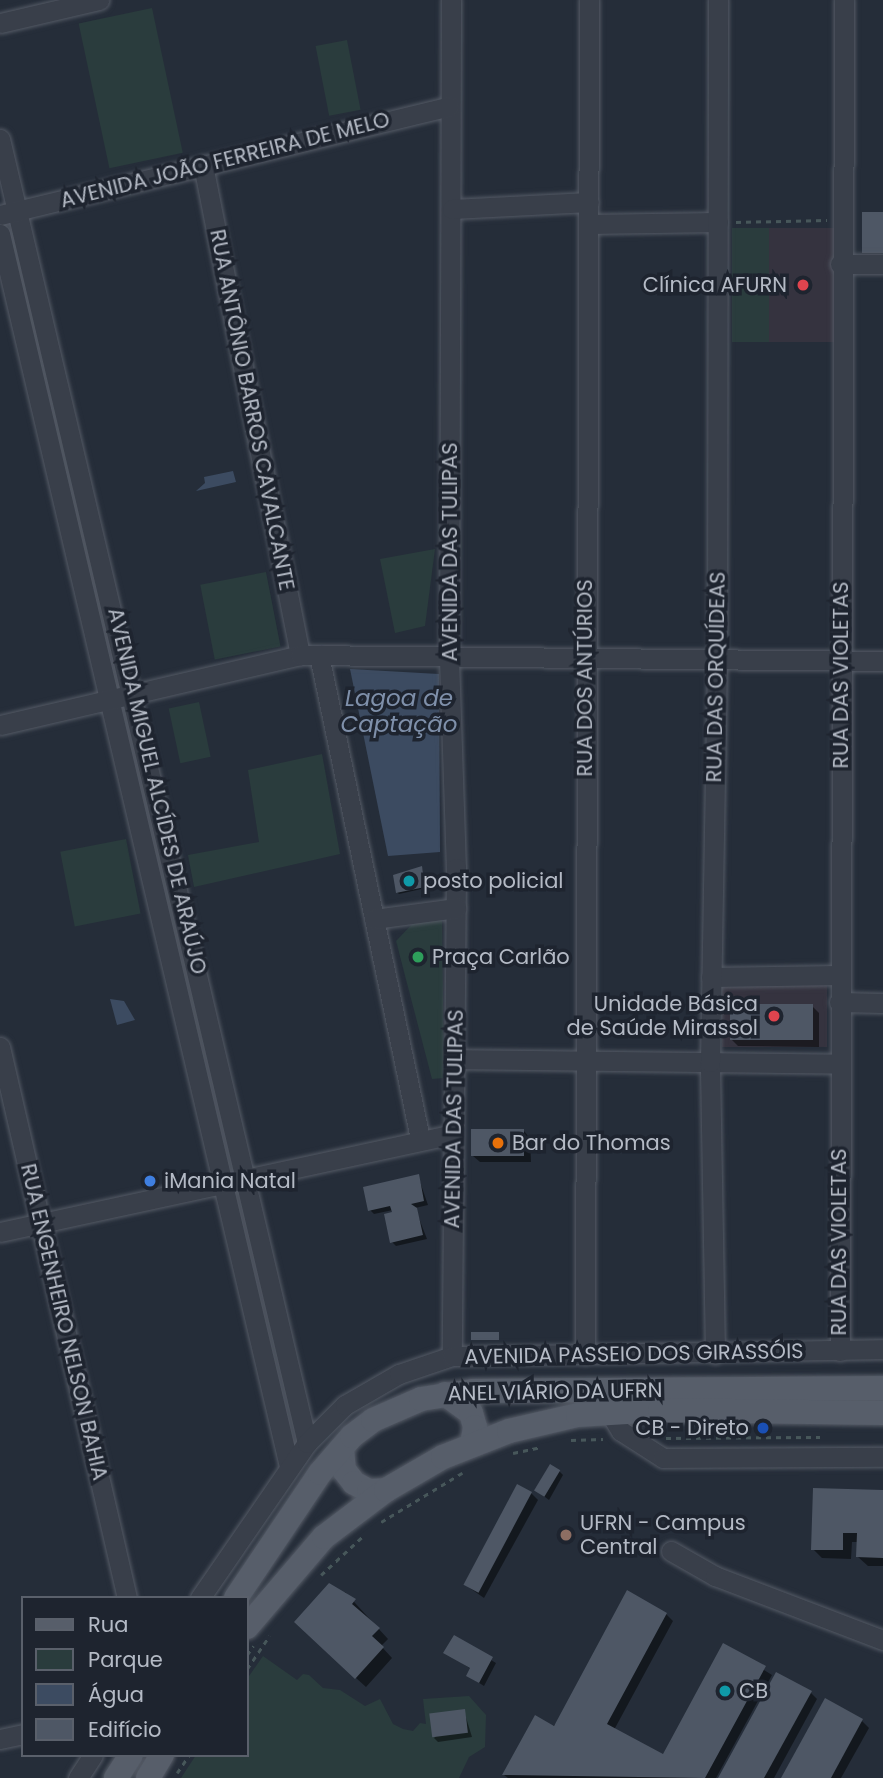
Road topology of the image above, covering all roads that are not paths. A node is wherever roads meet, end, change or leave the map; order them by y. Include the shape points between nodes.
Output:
1 (99, 0) edge
2 (451, 0) edge
3 (589, 0) edge
4 (718, 0) edge
5 (844, 0) edge
6 (0, 23) edge
7 (449, 106) junction
8 (0, 139) edge
9 (203, 165) junction
10 (589, 202) junction
11 (452, 209) junction
12 (9, 213) edge
13 (718, 222) junction
14 (588, 224) junction
15 (0, 234) edge
16 (840, 264) junction
17 (883, 264) edge
18 (310, 655) junction
19 (449, 659) junction
20 (585, 660) junction
21 (717, 661) junction
22 (883, 661) edge
23 (842, 662) junction
24 (134, 694) junction
25 (109, 700) junction
26 (0, 725) edge
27 (456, 908) junction
28 (374, 919) junction
29 (839, 975) junction
30 (711, 976) junction
31 (839, 1002) junction
32 (883, 1003) edge
33 (0, 1047) edge
34 (455, 1059) junction
35 (584, 1060) junction
36 (710, 1062) junction
37 (838, 1064) junction
38 (454, 1133) junction
39 (420, 1139) junction
40 (248, 1177) junction
41 (223, 1184) junction
42 (42, 1221) junction
43 (0, 1232) edge
44 (883, 1349) edge
45 (840, 1351) junction
46 (715, 1354) junction
47 (585, 1355) junction
48 (452, 1356) junction
49 (883, 1388) edge
50 (445, 1394) junction
51 (610, 1413) junction
52 (883, 1413) edge
53 (307, 1443) junction
54 (472, 1444) junction
55 (342, 1448) junction
56 (883, 1457) edge
57 (289, 1465) junction
58 (386, 1490) junction
59 (671, 1552) dead end
60 (127, 1596) edge
61 (201, 1596) edge
62 (237, 1596) edge
63 (252, 1632) edge
64 (883, 1640) edge
65 (21, 1734) edge
66 (0, 1739) edge
67 (92, 1757) edge
68 (130, 1757) edge
69 (161, 1757) edge
70 (78, 1778) edge
71 (116, 1778) edge
72 (148, 1778) edge

1 - 6 street
2 - 7 street, AVENIDA DAS TULIPAS
3 - 10 street, RUA DOS ANTÚRIOS
4 - 13 street, RUA DAS ORQUÍDEAS
5 - 16 street, RUA DAS VIOLETAS
7 - 9 street, AVENIDA JOÃO FERREIRA DE MELO
7 - 11 street, AVENIDA DAS TULIPAS
8 - 12 street, AVENIDA MIGUEL ALCÍDES DE ARAÚJO
9 - 12 street, AVENIDA JOÃO FERREIRA DE MELO
9 - 18 street, RUA ANTÔNIO BARROS CAVALCANTE
10 - 11 street
10 - 14 street, RUA DOS ANTÚRIOS
11 - 19 street, AVENIDA DAS TULIPAS
12 - 24 street, AVENIDA MIGUEL ALCÍDES DE ARAÚJO
13 - 14 street
13 - 21 street, RUA DAS ORQUÍDEAS
14 - 20 street, RUA DOS ANTÚRIOS
15 - 25 street, AVENIDA MIGUEL ALCÍDES DE ARAÚJO
16 - 17 street
16 - 23 street, RUA DAS VIOLETAS
18 - 19 street
18 - 24 street
18 - 28 street, RUA ANTÔNIO BARROS CAVALCANTE
19 - 20 street
19 - 27 street, AVENIDA DAS TULIPAS
20 - 21 street
20 - 35 street, RUA DOS ANTÚRIOS
21 - 23 street
21 - 30 street, RUA DAS ORQUÍDEAS
22 - 23 street
23 - 29 street, RUA DAS VIOLETAS
24 - 25 street
24 - 40 street, AVENIDA MIGUEL ALCÍDES DE ARAÚJO
25 - 26 street
25 - 41 street, AVENIDA MIGUEL ALCÍDES DE ARAÚJO
27 - 28 street
27 - 34 street, AVENIDA DAS TULIPAS
28 - 39 street, RUA ANTÔNIO BARROS CAVALCANTE
29 - 30 street
29 - 31 street, RUA DAS VIOLETAS
30 - 36 street, RUA DAS ORQUÍDEAS
31 - 32 street
31 - 37 street, RUA DAS VIOLETAS
33 - 42 street, RUA ENGENHEIRO NELSON BAHIA
34 - 35 street
34 - 38 street, AVENIDA DAS TULIPAS
35 - 36 street
35 - 47 street, RUA DOS ANTÚRIOS
36 - 37 street
36 - 46 street, RUA DAS ORQUÍDEAS
37 - 45 street, RUA DAS VIOLETAS
38 - 39 street
38 - 48 street, AVENIDA DAS TULIPAS
39 - 40 street
40 - 41 street
40 - 53 street, AVENIDA MIGUEL ALCÍDES DE ARAÚJO
41 - 42 street
41 - 57 street, AVENIDA MIGUEL ALCÍDES DE ARAÚJO
42 - 43 street
42 - 60 street, RUA ENGENHEIRO NELSON BAHIA
44 - 45 street, AVENIDA PASSEIO DOS GIRASSÓIS
45 - 46 street, AVENIDA PASSEIO DOS GIRASSÓIS
46 - 47 street, AVENIDA PASSEIO DOS GIRASSÓIS
47 - 48 street, AVENIDA PASSEIO DOS GIRASSÓIS
48 - 53 street, AVENIDA PASSEIO DOS GIRASSÓIS via 364,1392
49 - 50 main road, ANEL VIÁRIO DA UFRN
50 - 54 main road via 471,1413 475,1427
50 - 55 main road, ANEL VIÁRIO DA UFRN via 396,1407 373,1420
51 - 52 main road, ANEL VIÁRIO DA UFRN
51 - 54 main road, ANEL VIÁRIO DA UFRN via 540,1423
51 - 56 street via 630,1438 653,1454 671,1459
53 - 57 street, AVENIDA PASSEIO DOS GIRASSÓIS
54 - 58 main road, ANEL VIÁRIO DA UFRN
55 - 58 main road via 344,1469 354,1483 369,1491
55 - 62 main road, ANEL VIÁRIO DA UFRN
57 - 61 street, AVENIDA PASSEIO DOS GIRASSÓIS
58 - 63 main road, ANEL VIÁRIO DA UFRN via 324,1537
59 - 64 street via 715,1576
65 - 66 street
67 - 70 street
68 - 71 main road
69 - 72 main road

